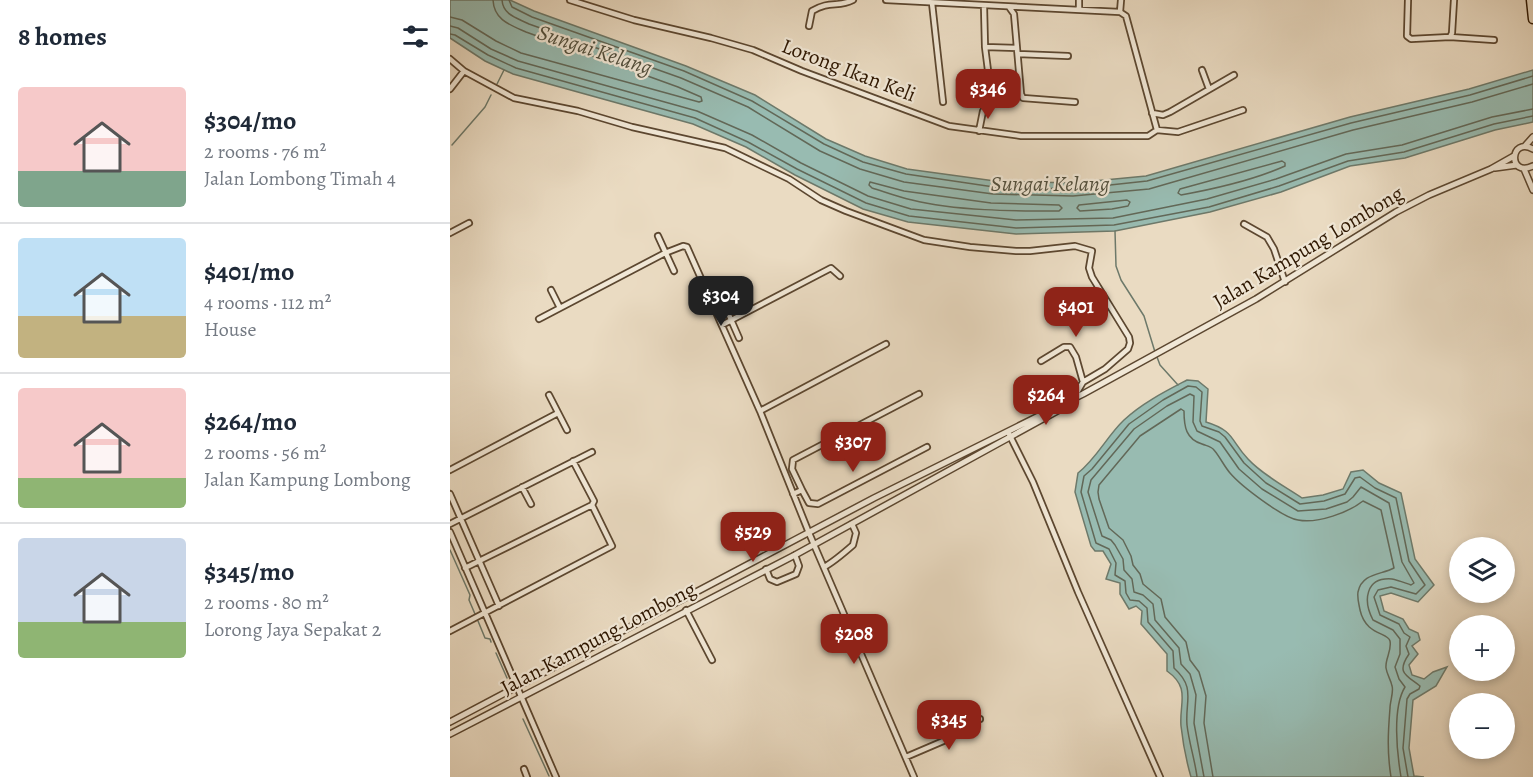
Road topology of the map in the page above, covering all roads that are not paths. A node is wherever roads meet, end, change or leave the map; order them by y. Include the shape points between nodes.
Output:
1 (570, 0) edge
2 (854, 0) edge
3 (886, 0) edge
4 (1007, 0) edge
5 (1079, 0) edge
6 (1121, 0) edge
7 (1408, 0) edge
8 (1454, 0) edge
9 (1531, 0) edge
10 (960, 2) edge
11 (932, 3) junction
12 (984, 6) junction
13 (1008, 7) junction
14 (1079, 10) junction
15 (1120, 12) junction
16 (1533, 19) edge
17 (809, 26) dead end
18 (1450, 37) junction
19 (1494, 40) dead end
20 (985, 47) junction
21 (1017, 51) junction
22 (1068, 56) dead end
23 (450, 59) edge
24 (1202, 70) dead end
25 (464, 71) junction
26 (1234, 75) dead end
27 (990, 83) junction
28 (1020, 84) junction
29 (450, 89) edge
30 (1209, 89) junction
31 (943, 102) dead end
32 (1075, 102) dead end
33 (1243, 110) dead end
34 (1152, 113) junction
35 (1156, 130) junction
36 (979, 131) junction
37 (1533, 136) edge
38 (1525, 146) junction
39 (1533, 149) edge
40 (1514, 156) junction
41 (1517, 165) junction
42 (1533, 166) edge
43 (1491, 169) junction
44 (1524, 169) junction
45 (1533, 190) edge
46 (469, 223) dead end
47 (1244, 224) dead end
48 (450, 233) edge
49 (658, 236) dead end
50 (665, 254) junction
51 (674, 271) dead end
52 (840, 276) dead end
53 (1286, 282) junction
54 (551, 290) dead end
55 (724, 306) dead end
56 (560, 308) junction
57 (539, 319) dead end
58 (731, 321) junction
59 (722, 325) junction
60 (739, 338) dead end
61 (886, 344) dead end
62 (1041, 361) dead end
63 (1083, 382) junction
64 (919, 394) dead end
65 (1083, 394) junction
66 (549, 395) dead end
67 (1073, 399) junction
68 (760, 411) junction
69 (558, 412) junction
70 (567, 430) dead end
71 (1010, 435) junction
72 (927, 447) dead end
73 (592, 452) dead end
74 (573, 461) junction
75 (450, 470) edge
76 (522, 487) junction
77 (802, 490) junction
78 (450, 494) edge
79 (793, 494) junction
80 (531, 504) dead end
81 (592, 505) junction
82 (461, 519) junction
83 (450, 524) edge
84 (852, 524) junction
85 (450, 532) edge
86 (809, 533) junction
87 (814, 544) junction
88 (795, 555) junction
89 (480, 561) junction
90 (824, 567) junction
91 (465, 568) junction
92 (766, 569) junction
93 (499, 606) junction
94 (686, 610) junction
95 (484, 612) junction
96 (450, 631) edge
97 (712, 660) dead end
98 (516, 687) junction
99 (521, 697) junction
100 (980, 719) dead end
101 (450, 722) edge
102 (450, 734) edge
103 (906, 757) junction
104 (524, 769) dead end
105 (527, 777) edge
106 (556, 777) edge
107 (915, 777) edge
108 (1160, 777) edge

1 - 36 street, Lorong Ikan Keli via 753,50 949,126
2 - 17 street via 823,3 812,11
3 - 11 street
4 - 13 street
5 - 14 street
6 - 15 street
7 - 18 street via 1410,39
8 - 18 street
9 - 16 highway
10 - 11 street
10 - 12 street
11 - 31 street
12 - 13 street
12 - 20 street
13 - 14 street
13 - 21 street via 1014,14
14 - 15 street
15 - 34 street via 1126,16
18 - 19 street
20 - 21 street
20 - 27 street
21 - 22 street
21 - 28 street
23 - 25 street
24 - 30 street
25 - 29 street
25 - 63 street via 514,98 725,148 789,179 821,200 924,240 1016,251 1075,246 1092,251 1092,277 1130,343 1105,369
26 - 30 street
27 - 28 street
27 - 36 street via 991,94
28 - 32 street via 1026,99
30 - 34 street via 1163,115
33 - 35 street, Lorong Ikan Keli via 1178,132
34 - 35 street
35 - 36 street, Lorong Ikan Keli via 1148,136 1021,136
37 - 38 street
38 - 39 street
38 - 40 street via 1516,150
40 - 41 street
40 - 43 street
41 - 43 street
41 - 44 street
42 - 44 street
43 - 53 street, Jalan Kampung Lombong via 1396,212
44 - 45 street
46 - 48 street
47 - 53 street via 1267,237
49 - 50 street
50 - 51 street
50 - 56 street
50 - 59 street via 687,247
52 - 58 street via 831,268
53 - 65 street, Jalan Kampung Lombong
54 - 56 street
55 - 58 street
56 - 57 street
58 - 59 street
58 - 60 street
59 - 68 street
61 - 68 street
62 - 63 street via 1070,347
63 - 67 street
64 - 77 street via 793,460 792,469
65 - 67 street, Jalan Kampung Lombong
65 - 71 street, Jalan Kampung Lombong
66 - 69 street
67 - 71 street, Jalan Kampung Lombong
68 - 79 street
69 - 70 street
69 - 75 street
71 - 84 street, Jalan Kampung Lombong
71 - 86 street, Jalan Kampung Lombong via 894,488
71 - 108 street
72 - 77 street via 818,504 809,503
73 - 74 street
74 - 76 street
74 - 81 street via 594,501
76 - 80 street
76 - 82 street
77 - 79 street
78 - 82 street
79 - 86 street
81 - 89 street
81 - 93 street via 612,546
82 - 83 street
82 - 89 street
84 - 87 street, Jalan Kampung Lombong
84 - 90 street via 856,533 853,545
85 - 91 street
86 - 87 street
86 - 98 street, Jalan Kampung Lombong
87 - 88 street, Jalan Kampung Lombong
87 - 90 street
88 - 92 street, Jalan Kampung Lombong
88 - 92 street via 799,566 796,574 777,582 770,579
89 - 91 street
89 - 93 street
90 - 103 street
91 - 95 street
92 - 94 street, Jalan Kampung Lombong
93 - 95 street
94 - 97 street
94 - 99 street, Jalan Kampung Lombong
95 - 96 street
95 - 98 street
98 - 99 street
98 - 101 street, Jalan Kampung Lombong
99 - 102 street, Jalan Kampung Lombong
99 - 106 street
100 - 103 street via 954,725 948,739
103 - 107 street
104 - 105 street

